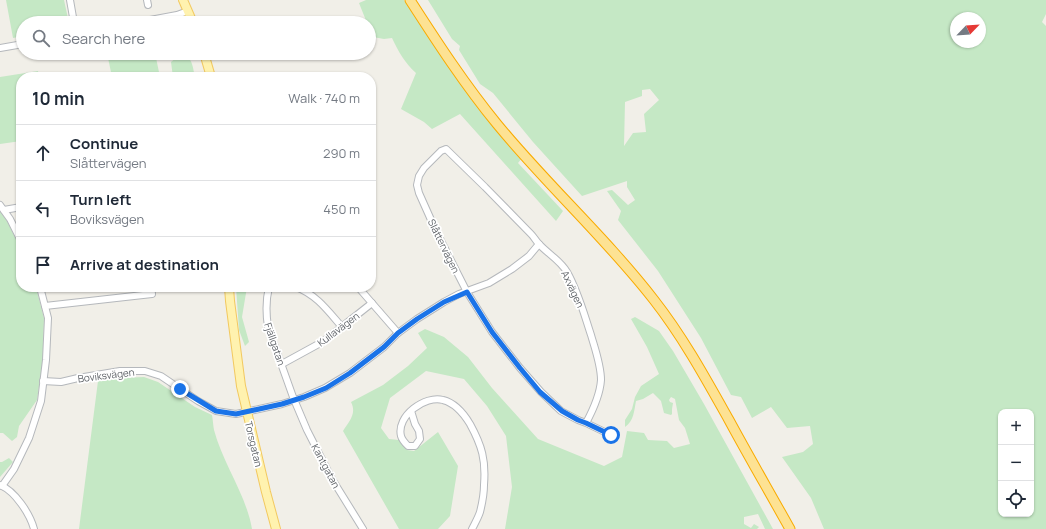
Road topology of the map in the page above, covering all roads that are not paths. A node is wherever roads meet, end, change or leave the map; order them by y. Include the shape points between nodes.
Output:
1 (70, 0) edge
2 (183, 0) edge
3 (410, 0) edge
4 (417, 0) edge
5 (188, 11) junction
6 (73, 16) edge
7 (172, 16) edge
8 (190, 16) edge
9 (16, 45) edge
10 (0, 48) edge
11 (206, 60) edge
12 (210, 72) edge
13 (446, 150) joint
14 (16, 207) edge
15 (2, 208) edge
16 (16, 231) edge
17 (539, 244) junction
18 (41, 292) edge
19 (152, 292) edge
20 (229, 292) edge
21 (268, 292) edge
22 (307, 292) edge
23 (362, 292) edge
24 (467, 292) junction
25 (372, 303) junction
26 (45, 306) junction
27 (342, 327) junction
28 (398, 333) junction
29 (282, 364) junction
30 (44, 381) junction
31 (295, 400) junction
32 (411, 411) junction
33 (247, 412) junction
34 (586, 423) junction
35 (611, 435) dead end
36 (1, 486) edge
37 (34, 529) edge
38 (276, 529) edge
39 (362, 529) edge
40 (472, 529) edge
41 (790, 529) edge
42 (796, 529) edge

1 - 6 street
2 - 5 main road
3 - 41 highway via 456,70 497,124 614,251 660,307 700,370
4 - 42 highway via 461,70 494,114 619,249 674,319 710,376
5 - 7 street
5 - 8 main road
9 - 10 street
11 - 12 main road
13 - 17 street, Axvägen via 486,187
13 - 24 street, Slåttervägen via 441,151 424,168 417,185 436,231
14 - 15 street
15 - 16 street
17 - 24 street, Boviksvägen via 529,256 512,269
17 - 34 street, Axvägen via 566,271 575,288 595,348 601,378 600,389
18 - 26 street
19 - 26 street via 152,294
20 - 33 main road, Torsgatan via 241,386
21 - 29 street, Fjällgatan via 266,319
22 - 27 street
23 - 25 street
24 - 28 street, Boviksvägen via 444,302
24 - 34 street, Slåttervägen via 492,332 540,392 562,411
25 - 27 street, Kullavägen
25 - 28 street
26 - 30 street via 48,318
27 - 29 street, Kullavägen via 324,341
28 - 31 street, Boviksvägen via 350,373 326,388
29 - 31 street, Fjällgatan
30 - 33 street, Boviksvägen via 61,382 120,371 145,371 160,376 216,411 236,414
30 - 36 street via 41,401 29,438 14,469
31 - 33 street, Boviksvägen
31 - 39 street, Kantgatan via 325,467
32 - 32 street via 404,420 401,436 408,446 415,446 420,439
32 - 40 street via 432,399 443,400 461,412 476,434 485,470 480,511
33 - 38 main road, Torsgatan
34 - 35 street, Slåttervägen
36 - 37 street via 22,506

